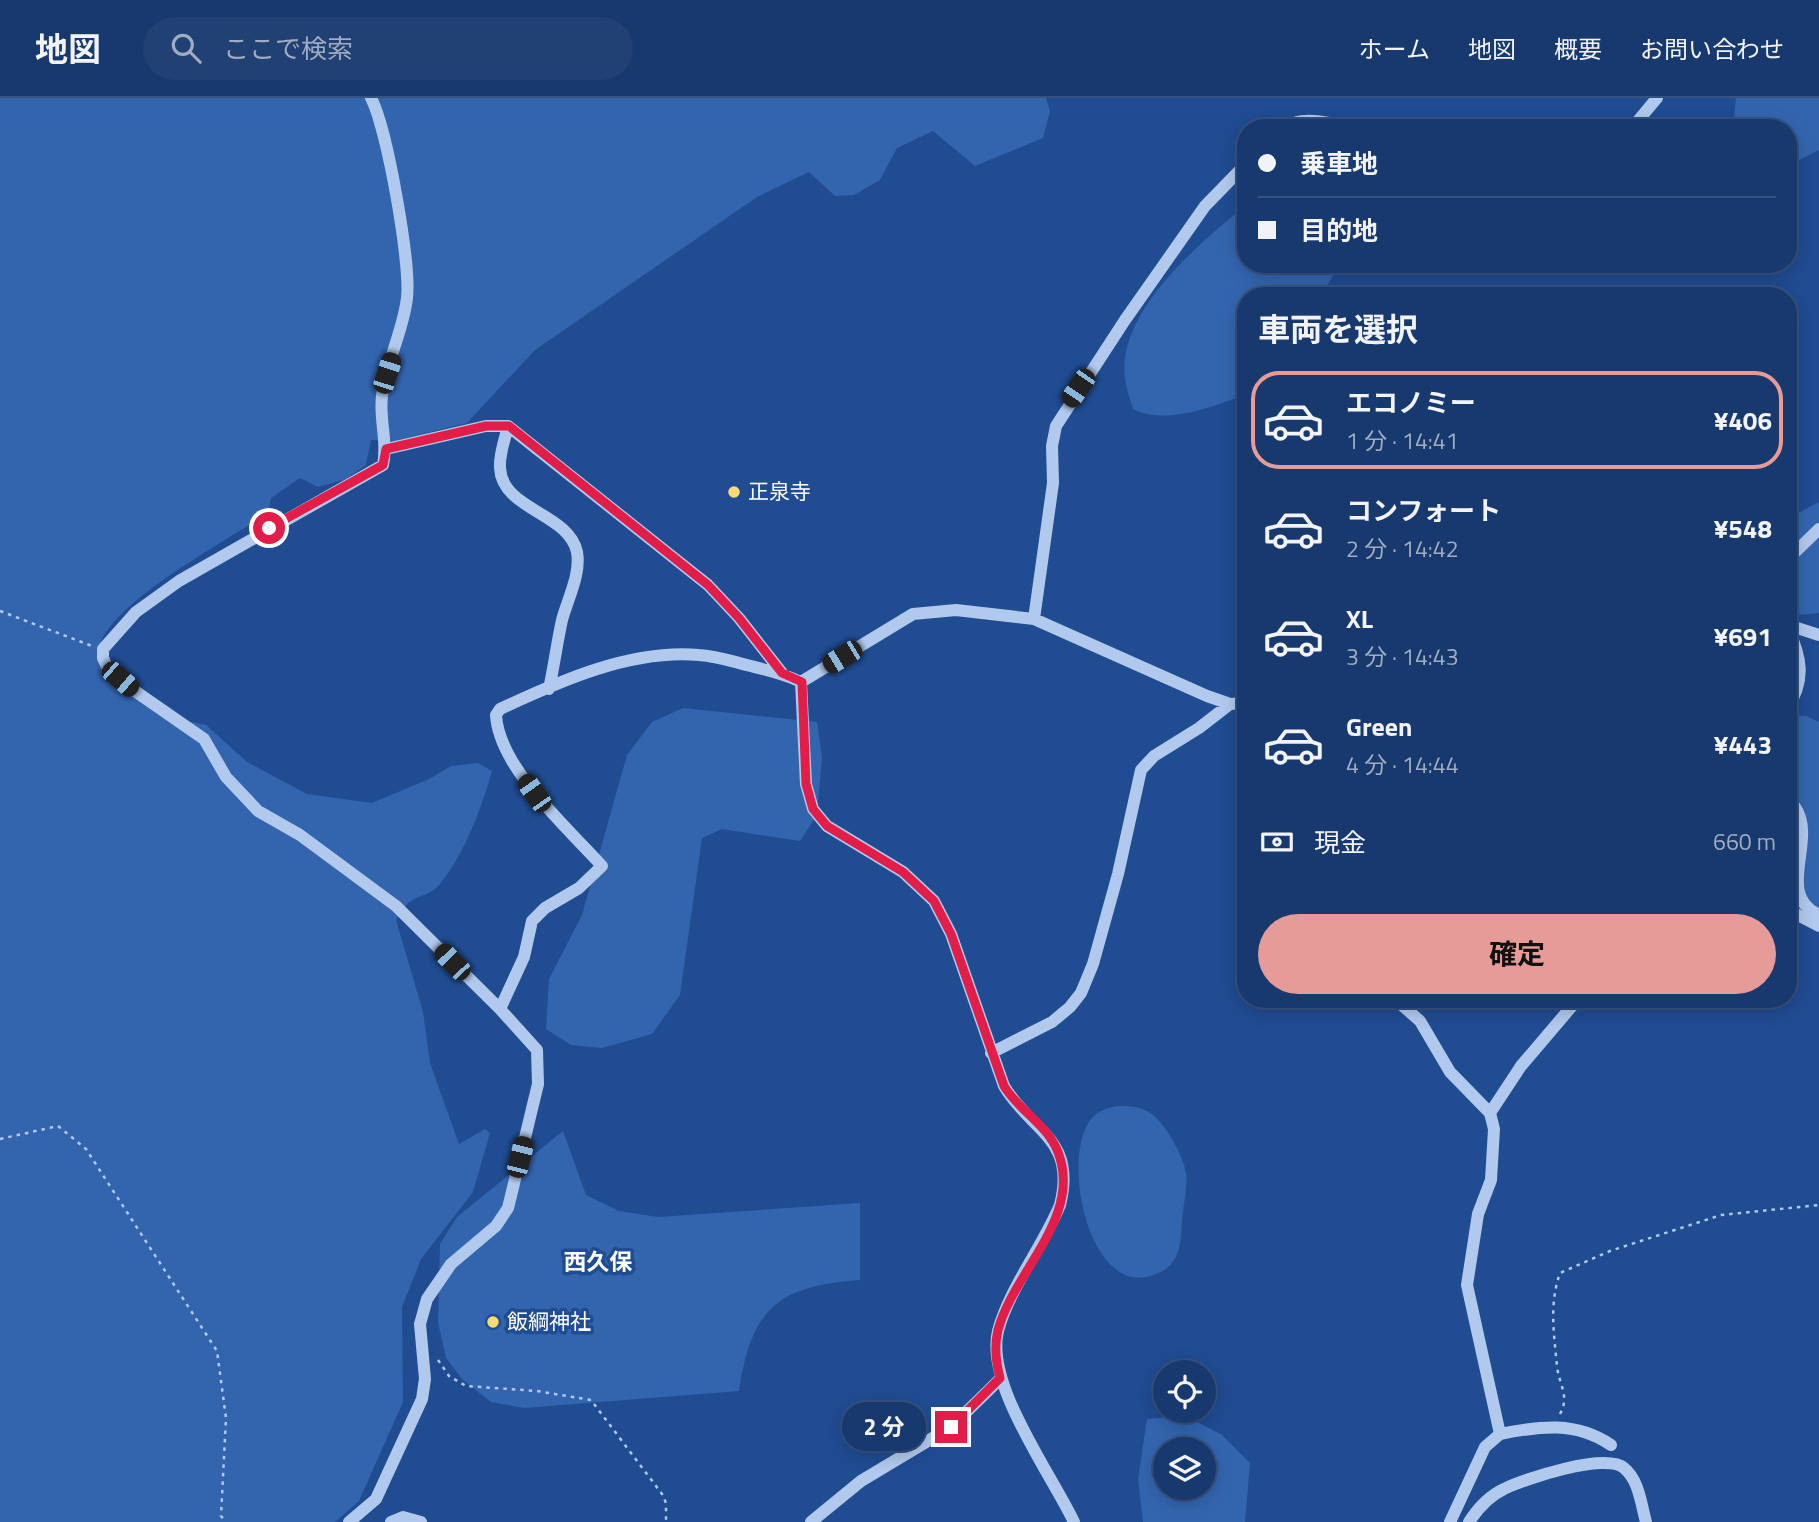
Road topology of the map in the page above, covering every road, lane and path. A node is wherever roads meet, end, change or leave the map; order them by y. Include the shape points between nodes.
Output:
1 (371, 98) edge
2 (1657, 98) edge
3 (1640, 119) edge
4 (1237, 173) edge
5 (509, 426) junction
6 (386, 449) junction
7 (1819, 529) edge
8 (1797, 550) edge
9 (0, 611) edge
10 (1034, 619) junction
11 (1797, 629) edge
12 (1819, 635) edge
13 (100, 650) dead end
14 (1797, 650) edge
15 (782, 673) junction
16 (802, 682) junction
17 (1797, 687) edge
18 (549, 689) junction
19 (1230, 704) junction
20 (1237, 704) edge
21 (1797, 812) edge
22 (1797, 890) edge
23 (1797, 890) edge
24 (1797, 915) edge
25 (1819, 915) edge
26 (1819, 926) edge
27 (1405, 1008) edge
28 (1570, 1008) edge
29 (500, 1009) junction
30 (991, 1053) junction
31 (1490, 1113) junction
32 (0, 1139) edge
33 (1819, 1205) edge
34 (435, 1356) dead end
35 (1000, 1378) junction
36 (1553, 1426) junction
37 (1500, 1434) junction
38 (1611, 1445) dead end
39 (226, 1522) edge
40 (349, 1522) edge
41 (391, 1522) edge
42 (421, 1522) edge
43 (666, 1522) edge
44 (811, 1522) edge
45 (1074, 1522) edge
46 (1450, 1522) edge
47 (1469, 1522) edge
48 (1646, 1522) edge

1 - 6 street via 382,132 408,273 404,316 381,397
2 - 3 street
4 - 10 street via 1205,206 1056,426
5 - 6 street via 486,426
5 - 15 street via 708,585
5 - 18 street via 500,465 503,478 538,514 561,525 577,553
6 - 29 street via 383,465 220,555 136,612 103,649 103,658 108,669 132,690 204,739 226,777 258,811 300,835 396,906
7 - 8 street
9 - 13 path
10 - 16 street via 956,610 913,614
10 - 19 street
11 - 12 street
14 - 17 street via 1801,678
15 - 16 street
15 - 18 street via 711,656 666,655 606,668
16 - 30 street via 806,784 813,809 827,826 903,872 934,901 951,934
18 - 29 street via 500,709 496,721 534,793 602,866 532,921 524,957
19 - 20 street
19 - 30 street via 1154,756 1141,770 1118,874 1081,993 1052,1022
21 - 22 street via 1802,827
23 - 25 street via 1800,901
24 - 26 street
27 - 31 street via 1420,1021 1450,1072
28 - 31 street via 1521,1066
29 - 40 street via 531,1041 538,1062 536,1092 508,1208 496,1226 452,1264 427,1298 419,1324 425,1379 422,1399 376,1499
30 - 35 street via 1009,1095 1051,1139 1061,1161 1065,1189 998,1330
31 - 37 street via 1494,1142 1490,1180 1478,1214 1467,1285
32 - 39 path via 58,1126 86,1149 217,1351 226,1418 222,1516
33 - 36 path via 1721,1215 1610,1251 1560,1273 1553,1290 1551,1319 1565,1406
34 - 43 path via 449,1376 466,1386 591,1400 662,1494
35 - 44 street via 951,1427 861,1480
35 - 45 street
36 - 37 street
36 - 38 street via 1595,1433
37 - 46 street via 1485,1447
41 - 42 street via 403,1517
47 - 48 street via 1486,1501 1504,1489 1608,1462 1624,1468 1635,1482

